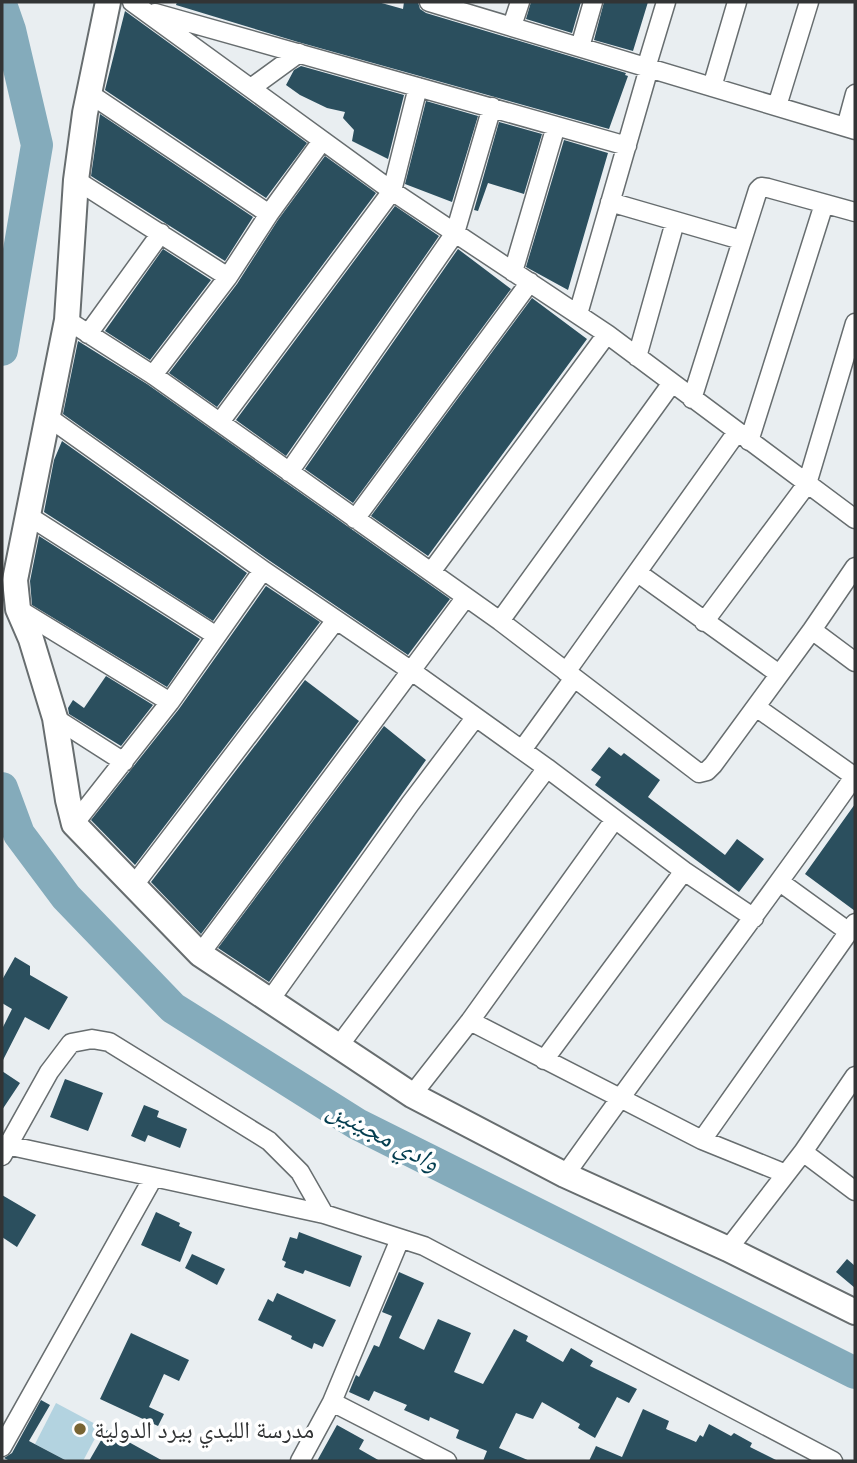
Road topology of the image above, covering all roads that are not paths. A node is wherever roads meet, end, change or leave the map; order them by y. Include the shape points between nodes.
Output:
1 (108, 2) edge
2 (520, 2) edge
3 (593, 2) edge
4 (666, 2) edge
5 (737, 2) edge
6 (808, 2) edge
7 (440, 3) edge
8 (138, 6) edge
9 (512, 26) junction
10 (580, 47) junction
11 (299, 53) junction
12 (648, 68) junction
13 (418, 87) junction
14 (712, 87) junction
15 (251, 88) junction
16 (90, 94) junction
17 (855, 94) edge
18 (777, 106) junction
19 (492, 107) junction
20 (556, 126) junction
21 (850, 128) edge
22 (322, 141) junction
23 (627, 146) junction
24 (76, 180) junction
25 (392, 191) junction
26 (610, 202) junction
27 (824, 204) junction
28 (855, 212) edge
29 (270, 214) junction
30 (676, 222) junction
31 (160, 233) junction
32 (455, 233) junction
33 (741, 240) junction
34 (513, 272) junction
35 (228, 277) junction
36 (530, 282) junction
37 (578, 314) junction
38 (67, 320) junction
39 (855, 323) edge
40 (89, 334) junction
41 (607, 334) junction
42 (637, 357) junction
43 (153, 375) junction
44 (672, 383) junction
45 (692, 399) junction
46 (48, 416) junction
47 (220, 422) junction
48 (743, 437) junction
49 (289, 472) junction
50 (807, 484) junction
51 (26, 515) junction
52 (355, 519) junction
53 (855, 519) edge
54 (855, 567) edge
55 (263, 570) junction
56 (431, 572) junction
57 (638, 573) junction
58 (466, 597) junction
59 (18, 609) junction
60 (336, 620) junction
61 (500, 621) junction
62 (704, 622) junction
63 (812, 631) junction
64 (215, 635) junction
65 (855, 662) edge
66 (413, 672) junction
67 (779, 674) junction
68 (570, 675) junction
69 (170, 702) junction
70 (756, 707) junction
71 (55, 718) junction
72 (475, 718) junction
73 (522, 750) junction
74 (124, 762) junction
75 (547, 768) junction
76 (855, 777) edge
77 (615, 819) junction
78 (74, 824) junction
79 (684, 870) junction
80 (780, 883) junction
81 (134, 884) junction
82 (754, 918) junction
83 (852, 927) edge
84 (200, 954) junction
85 (270, 1000) junction
86 (470, 1021) junction
87 (338, 1047) junction
88 (544, 1060) junction
89 (853, 1083) edge
90 (412, 1095) junction
91 (620, 1097) junction
92 (702, 1140) junction
93 (3, 1148) edge
94 (803, 1152) junction
95 (786, 1174) junction
96 (565, 1175) junction
97 (153, 1178) junction
98 (855, 1191) edge
99 (324, 1214) junction
100 (400, 1239) junction
101 (728, 1248) junction
102 (855, 1312) edge
103 (332, 1402) junction
104 (2, 1447) edge
105 (300, 1461) edge
106 (447, 1461) edge
107 (833, 1461) edge

1 - 16 street
2 - 9 street
3 - 10 street
4 - 12 street
5 - 14 street
6 - 18 street
7 - 9 street
8 - 11 street
8 - 15 street
9 - 10 street
10 - 12 street
11 - 13 street
11 - 15 street
12 - 14 street
12 - 23 street
13 - 19 street
13 - 25 street
14 - 18 street
15 - 22 street
16 - 24 street
16 - 29 street
17 - 21 street
18 - 21 street
19 - 20 street
19 - 32 street
20 - 23 street
20 - 34 street
22 - 25 street
22 - 29 street
23 - 26 street
24 - 31 street
24 - 38 street
25 - 32 street
25 - 47 street
26 - 30 street
26 - 37 street
27 - 28 street
27 - 33 street via 761,187
27 - 48 street
29 - 35 street
30 - 33 street
30 - 42 street
31 - 35 street
31 - 40 street
32 - 34 street
32 - 49 street
33 - 45 street
34 - 36 street
35 - 43 street
36 - 37 street
36 - 52 street
37 - 41 street
38 - 40 street
38 - 46 street
39 - 50 street
40 - 43 street
41 - 42 street
41 - 56 street
42 - 44 street
43 - 47 street
44 - 45 street
44 - 61 street
45 - 48 street
46 - 51 street
46 - 55 street
47 - 49 street
48 - 50 street
48 - 57 street
49 - 52 street
50 - 53 street
50 - 62 street
51 - 59 street via 15,580
51 - 64 street
52 - 56 street
54 - 63 street
55 - 60 street
55 - 64 street
56 - 58 street
57 - 62 street
57 - 68 street
58 - 61 street
58 - 66 street
59 - 69 street
59 - 71 street
60 - 66 street
60 - 81 street
61 - 68 street
62 - 67 street
63 - 65 street
63 - 67 street
64 - 69 street
66 - 72 street
66 - 84 street
67 - 70 street
68 - 70 street via 699,773 713,765
68 - 73 street
69 - 74 street
70 - 76 street
71 - 74 street
71 - 78 street
72 - 73 street
72 - 85 street
73 - 75 street
74 - 78 street
75 - 77 street
75 - 87 street
76 - 80 street
77 - 79 street
77 - 86 street
78 - 81 street
79 - 82 street
79 - 88 street
80 - 82 street
80 - 83 street
81 - 84 street
82 - 91 street
83 - 92 street
84 - 85 street
85 - 87 street
86 - 88 street
86 - 90 street
87 - 90 street
88 - 91 street
89 - 94 street
90 - 96 street
91 - 92 street
91 - 96 street
92 - 95 street
93 - 97 street
93 - 99 street via 48,1072 71,1043 109,1042 269,1141 300,1172
94 - 95 street
94 - 98 street
95 - 101 street
96 - 101 street
97 - 99 street
97 - 104 street
99 - 100 street
100 - 103 street
100 - 107 street via 424,1246
101 - 102 street
103 - 105 street
103 - 106 street

